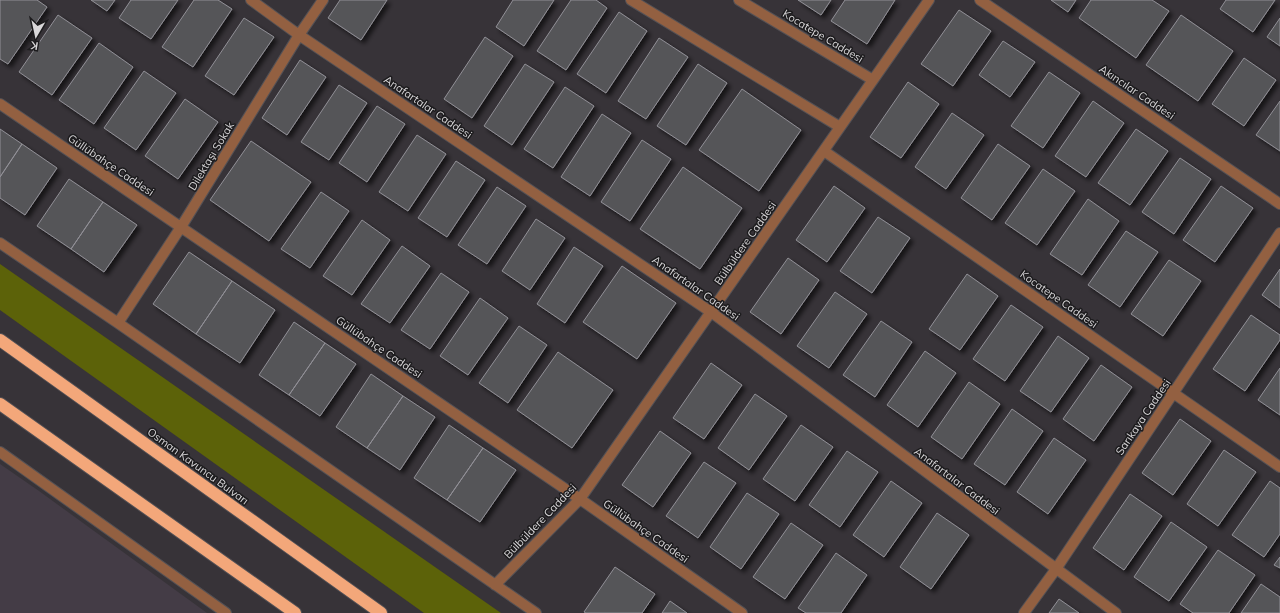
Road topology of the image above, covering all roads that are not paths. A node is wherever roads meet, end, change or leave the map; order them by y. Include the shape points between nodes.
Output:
1 (251, 0) edge
2 (323, 0) edge
3 (630, 0) edge
4 (739, 0) edge
5 (929, 0) edge
6 (980, 0) edge
7 (299, 35) junction
8 (873, 80) junction
9 (0, 104) edge
10 (840, 127) junction
11 (824, 151) junction
12 (1280, 204) edge
13 (181, 227) junction
14 (1280, 234) edge
15 (0, 244) edge
16 (711, 312) junction
17 (118, 323) junction
18 (0, 340) edge
19 (1173, 393) junction
20 (0, 404) edge
21 (0, 452) edge
22 (1280, 467) edge
23 (580, 499) junction
24 (1056, 569) junction
25 (495, 584) junction
26 (226, 613) edge
27 (295, 613) edge
28 (381, 613) edge
29 (536, 613) edge
30 (742, 613) edge
31 (1024, 613) edge
32 (1116, 613) edge

1 - 7 street, Anafartalar Caddesi
2 - 7 street, Dilektaşı Sokak
3 - 10 street
4 - 8 street, Kocatepe Caddesi
5 - 8 street, Bülbüldere Caddesi
6 - 12 street, Akıncılar Caddesi
7 - 13 street, Dilektaşı Sokak
7 - 16 street, Anafartalar Caddesi
8 - 10 street, Bülbüldere Caddesi
9 - 13 street, Güllübahçe Caddesi
10 - 11 street, Bülbüldere Caddesi
11 - 16 street, Bülbüldere Caddesi
11 - 19 street, Kocatepe Caddesi
13 - 17 street, Dilektaşı Sokak
13 - 23 street, Güllübahçe Caddesi
14 - 19 street, Sarıkaya Caddesi
15 - 17 street
16 - 23 street, Bülbüldere Caddesi
16 - 24 street, Anafartalar Caddesi
17 - 25 street
18 - 28 highway, Osman Kavuncu Bulvarı
19 - 22 street, Kocatepe Caddesi
19 - 24 street, Sarıkaya Caddesi
20 - 27 highway
21 - 26 street
23 - 25 street, Bülbüldere Caddesi
23 - 30 street, Güllübahçe Caddesi
24 - 31 street, Sarıkaya Caddesi
24 - 32 street, Anafartalar Caddesi
25 - 29 street

